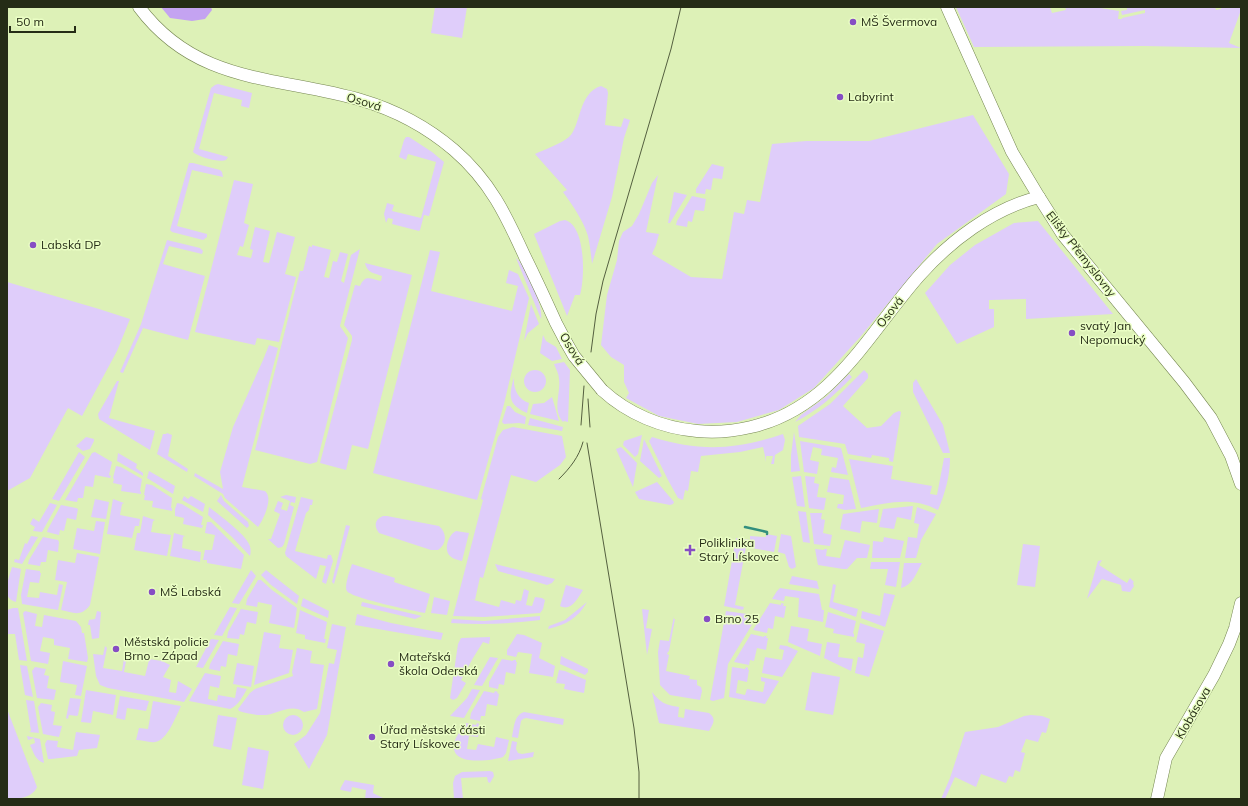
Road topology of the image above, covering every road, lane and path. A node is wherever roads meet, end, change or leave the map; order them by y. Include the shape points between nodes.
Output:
1 (139, 7) edge
2 (947, 7) edge
3 (1038, 198) junction
4 (1241, 484) edge
5 (1241, 603) edge
6 (1157, 799) edge

1 - 3 street, Osová, bridge via 169,39 210,64 242,75 372,104 426,129 454,150 481,177 502,207 574,356 610,397 638,414 683,430 722,432 767,423 808,401 843,370 938,256 960,237 987,220 1016,204
2 - 3 street, Elišky Přemyslovny via 1012,152
3 - 4 street, Elišky Přemyslovny via 1063,235 1181,377 1211,418 1231,456
5 - 6 street, Klobásova via 1229,644 1166,758

